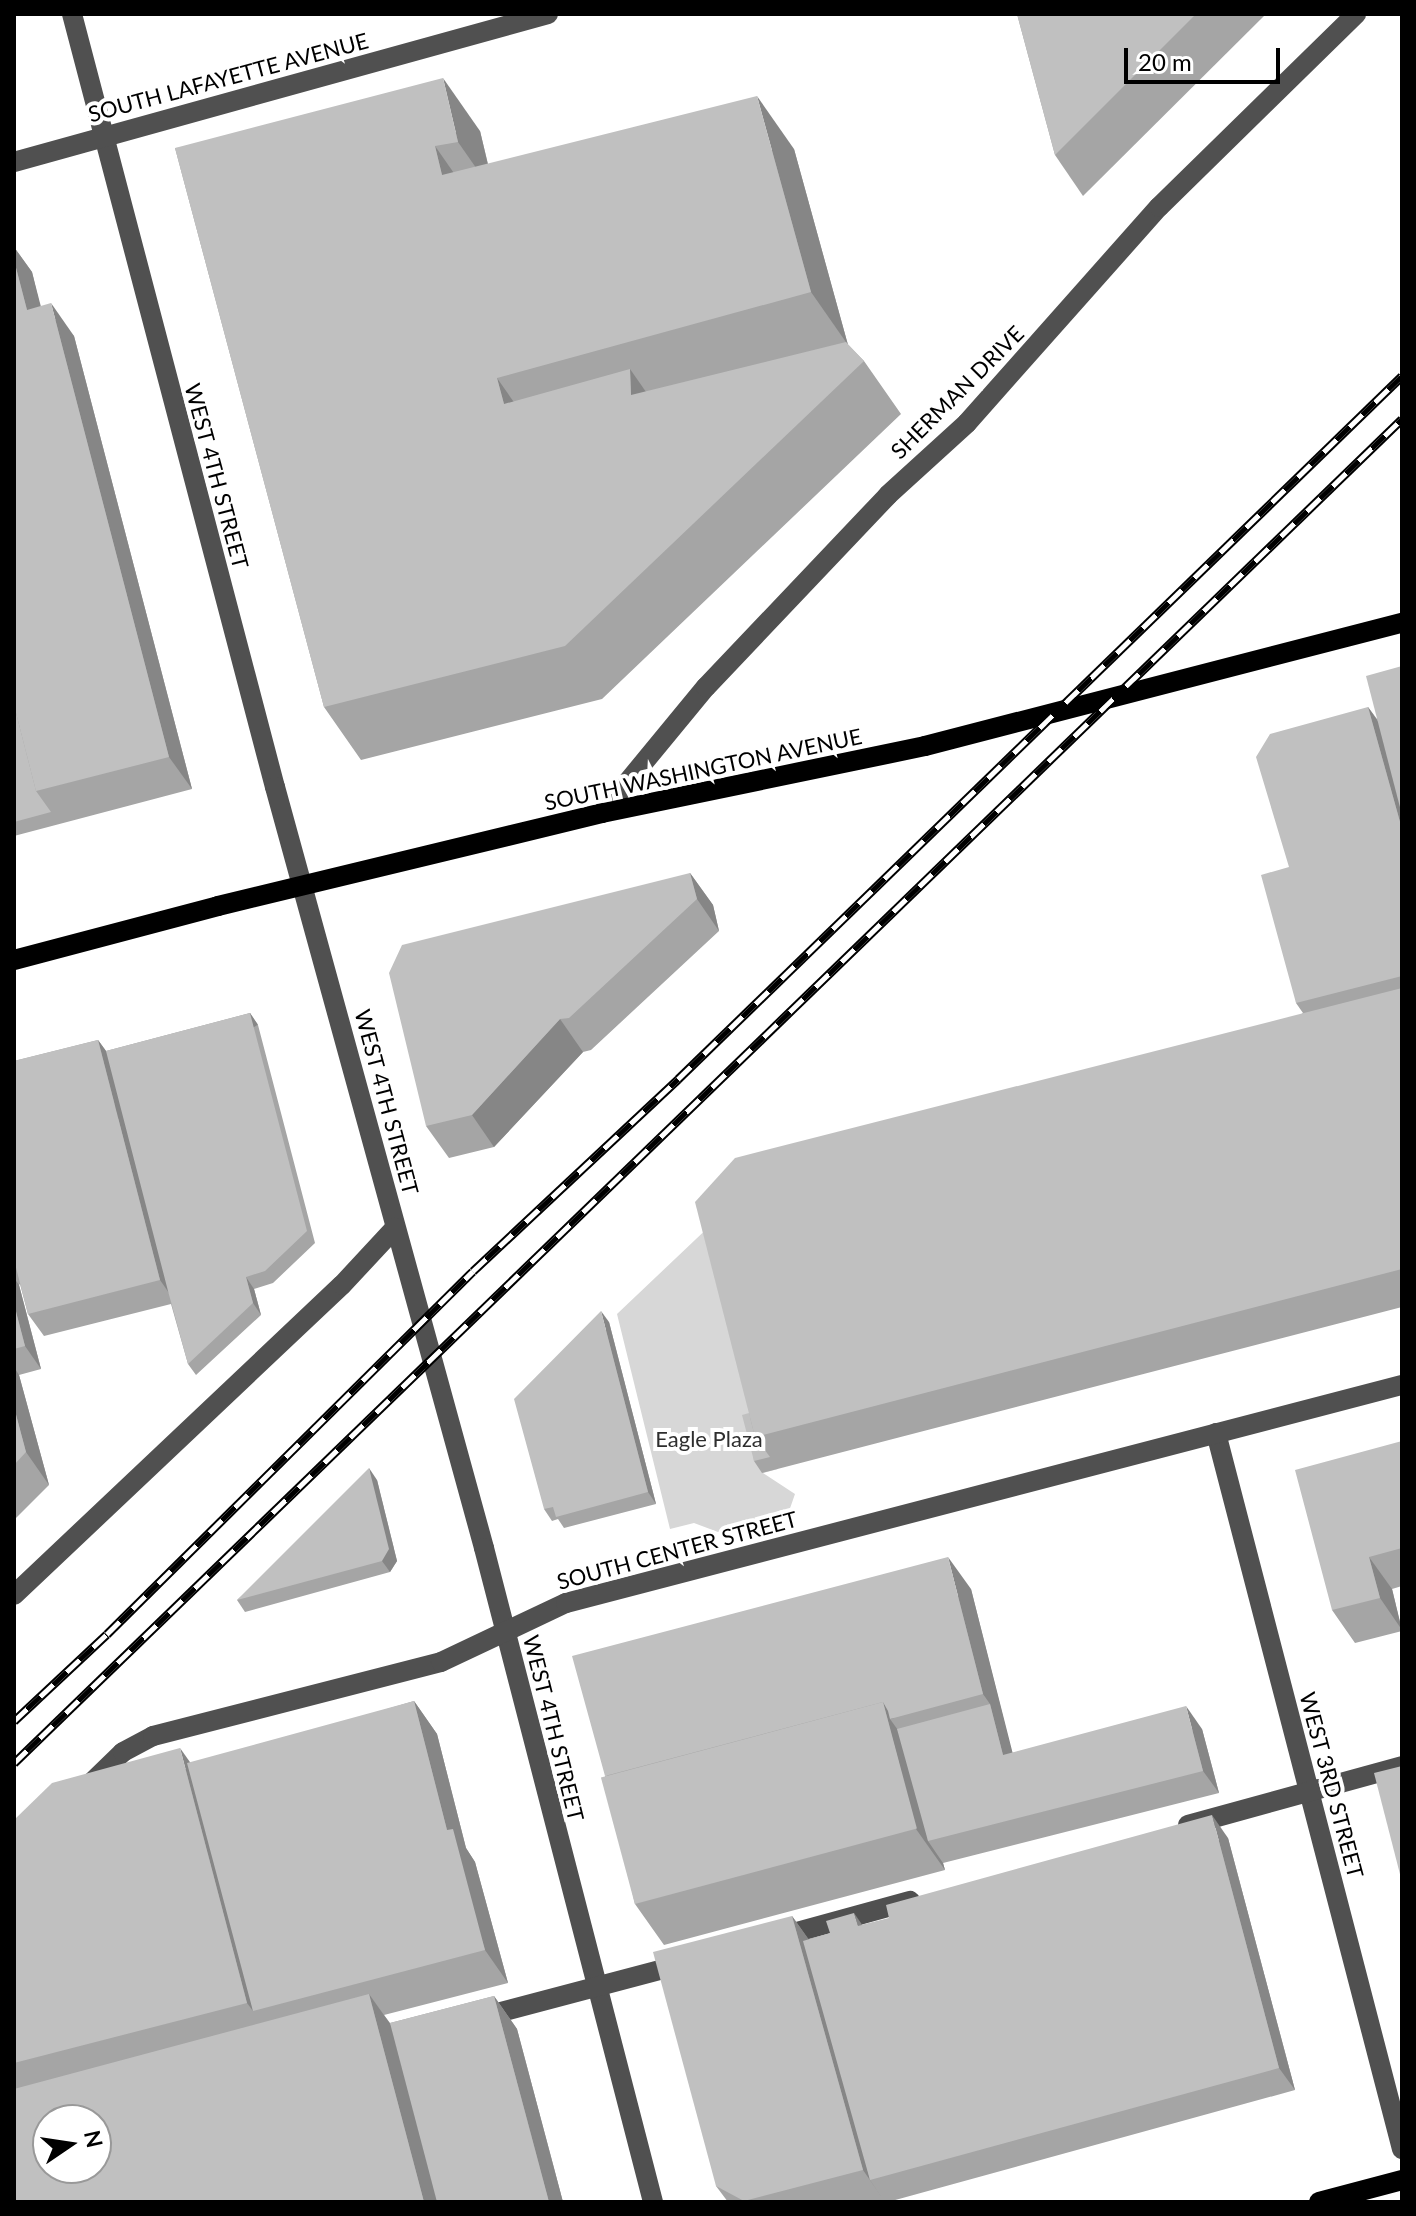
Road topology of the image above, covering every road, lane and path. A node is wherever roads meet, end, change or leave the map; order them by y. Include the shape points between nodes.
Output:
1 (72, 14) edge
2 (548, 14) edge
3 (1356, 14) edge
4 (103, 136) junction
5 (14, 162) edge
6 (1402, 623) edge
7 (602, 813) junction
8 (303, 885) junction
9 (14, 960) edge
10 (395, 1228) junction
11 (1402, 1385) edge
12 (1216, 1433) junction
13 (14, 1595) edge
14 (504, 1631) junction
15 (1402, 1766) edge
16 (1309, 1792) junction
17 (71, 1803) edge
18 (1175, 1828) edge
19 (934, 1895) edge
20 (753, 1944) edge
21 (708, 1957) edge
22 (596, 1988) junction
23 (452, 2025) edge
24 (1402, 2149) edge
25 (1402, 2180) edge
26 (653, 2202) edge
27 (1319, 2202) edge

1 - 4 street, WEST 4TH STREET
2 - 4 street, SOUTH LAFAYETTE AVENUE
3 - 7 street, SHERMAN DRIVE via 1159,207 967,423 888,495 717,676
4 - 5 street, SOUTH LAFAYETTE AVENUE
4 - 8 street, WEST 4TH STREET
6 - 7 main road, SOUTH WASHINGTON AVENUE via 925,746
7 - 8 main road, SOUTH WASHINGTON AVENUE
8 - 9 main road, SOUTH WASHINGTON AVENUE
8 - 10 street, WEST 4TH STREET
10 - 13 street via 342,1285
10 - 14 street, WEST 4TH STREET
11 - 12 street, SOUTH CENTER STREET
12 - 14 street, SOUTH CENTER STREET via 566,1603
12 - 16 street, WEST 3RD STREET
14 - 17 street, SOUTH CENTER STREET via 441,1662 153,1736 123,1752
14 - 22 street, WEST 4TH STREET
15 - 16 street
16 - 18 street
16 - 24 street, WEST 3RD STREET
19 - 20 street
21 - 22 street
22 - 23 street
22 - 26 street, WEST 4TH STREET
25 - 27 main road

